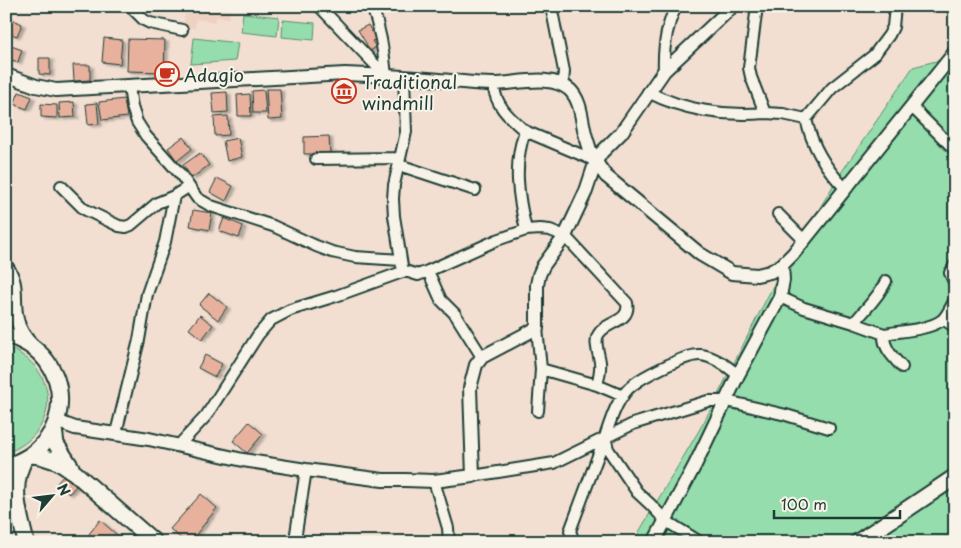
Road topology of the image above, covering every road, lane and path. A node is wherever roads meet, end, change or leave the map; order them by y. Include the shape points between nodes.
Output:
1 (130, 6) edge
2 (319, 6) edge
3 (372, 6) edge
4 (551, 6) edge
5 (676, 6) edge
6 (733, 6) edge
7 (757, 6) edge
8 (895, 6) edge
9 (182, 30) dead end
10 (955, 52) edge
11 (664, 71) junction
12 (6, 75) edge
13 (386, 76) junction
14 (404, 77) junction
15 (493, 84) junction
16 (562, 84) junction
17 (129, 87) junction
18 (648, 92) junction
19 (911, 106) junction
20 (765, 113) junction
21 (806, 119) junction
22 (525, 131) junction
23 (955, 150) edge
24 (316, 159) dead end
25 (596, 161) junction
26 (400, 162) junction
27 (62, 186) dead end
28 (188, 188) junction
29 (845, 188) junction
30 (475, 190) dead end
31 (174, 196) junction
32 (778, 214) dead end
33 (526, 230) junction
34 (565, 236) junction
35 (804, 240) junction
36 (401, 260) junction
37 (782, 265) junction
38 (955, 265) edge
39 (6, 266) edge
40 (405, 271) junction
41 (428, 271) junction
42 (886, 281) dead end
43 (955, 284) edge
44 (780, 297) junction
45 (955, 300) edge
46 (15, 301) junction
47 (6, 314) edge
48 (943, 319) junction
49 (854, 324) junction
50 (955, 327) edge
51 (537, 328) junction
52 (884, 334) junction
53 (6, 335) edge
54 (36, 349) junction
55 (482, 357) junction
56 (902, 367) dead end
57 (541, 370) junction
58 (737, 377) junction
59 (597, 385) junction
60 (623, 396) junction
61 (708, 401) junction
62 (727, 401) junction
63 (538, 410) dead end
64 (55, 425) junction
65 (829, 428) dead end
66 (116, 433) junction
67 (605, 437) junction
68 (179, 444) junction
69 (28, 458) junction
70 (6, 466) edge
71 (306, 470) junction
72 (75, 472) junction
73 (473, 476) junction
74 (955, 478) edge
75 (434, 481) junction
76 (6, 487) edge
77 (18, 506) junction
78 (666, 521) junction
79 (26, 542) edge
80 (154, 542) edge
81 (296, 542) edge
82 (450, 542) edge
83 (577, 542) edge
84 (654, 542) edge
85 (700, 542) edge
86 (858, 542) edge

1 - 9 street via 150,23
2 - 13 street
3 - 13 street via 380,29
4 - 16 street via 563,65
5 - 11 street via 668,28
6 - 11 street
7 - 20 street via 749,68
8 - 21 street via 889,34 874,55 832,88
10 - 19 street
11 - 18 street
12 - 17 street via 56,90
13 - 14 street
13 - 17 street via 345,74
14 - 15 street
14 - 26 street via 406,132
15 - 16 street via 551,81
15 - 22 street via 501,109
16 - 25 street via 571,91 580,108 586,140
17 - 28 street via 132,107 146,136 181,175
18 - 20 street via 668,102 720,113
18 - 25 street via 621,133
19 - 23 street
19 - 29 street
20 - 21 street
21 - 29 street via 823,161
22 - 25 street
22 - 33 street via 517,168
24 - 26 street
25 - 34 street
25 - 37 street via 606,176 715,264 732,273 756,275
26 - 30 street
26 - 36 street via 393,199
27 - 31 street via 84,209 126,227 156,203
28 - 31 street
28 - 36 street via 211,206 273,226 316,246 355,257
29 - 35 street
31 - 66 street via 165,242 147,294
32 - 35 street
33 - 34 street via 545,230
33 - 41 street
34 - 51 street via 538,276
34 - 59 street via 627,303 625,314 597,336 600,362
35 - 37 street
36 - 40 street
37 - 44 street
38 - 43 street via 950,273
39 - 46 street via 14,279
40 - 41 street via 418,275
40 - 68 street via 290,310 271,320 206,416
41 - 55 street via 441,300 455,314
42 - 49 street via 881,292
44 - 49 street
44 - 58 street
45 - 48 street
46 - 47 street
46 - 54 street via 19,326
48 - 50 street
48 - 52 street via 921,328
49 - 52 street
51 - 55 street
51 - 57 street
52 - 56 street via 887,350
53 - 54 main road
54 - 64 main road via 57,380 60,402
55 - 73 street via 476,365 470,388
57 - 59 street
57 - 63 street
58 - 60 street via 718,361 698,355 647,375
58 - 61 street
58 - 62 street
59 - 60 street
60 - 67 street
61 - 62 street
61 - 67 street via 633,424
62 - 65 street
62 - 78 street
64 - 66 street
64 - 69 main road via 45,443
64 - 72 main road via 56,444
66 - 68 street
67 - 73 street via 554,463
67 - 78 street via 608,450 636,492
67 - 83 street via 570,531
68 - 71 street via 243,460
69 - 70 main road
69 - 72 main road via 40,456
69 - 77 main road via 16,483
71 - 75 street via 383,480
71 - 81 street
72 - 80 main road
73 - 75 street
74 - 86 main road
75 - 82 street
76 - 77 main road
77 - 79 main road
78 - 84 street
78 - 85 street

